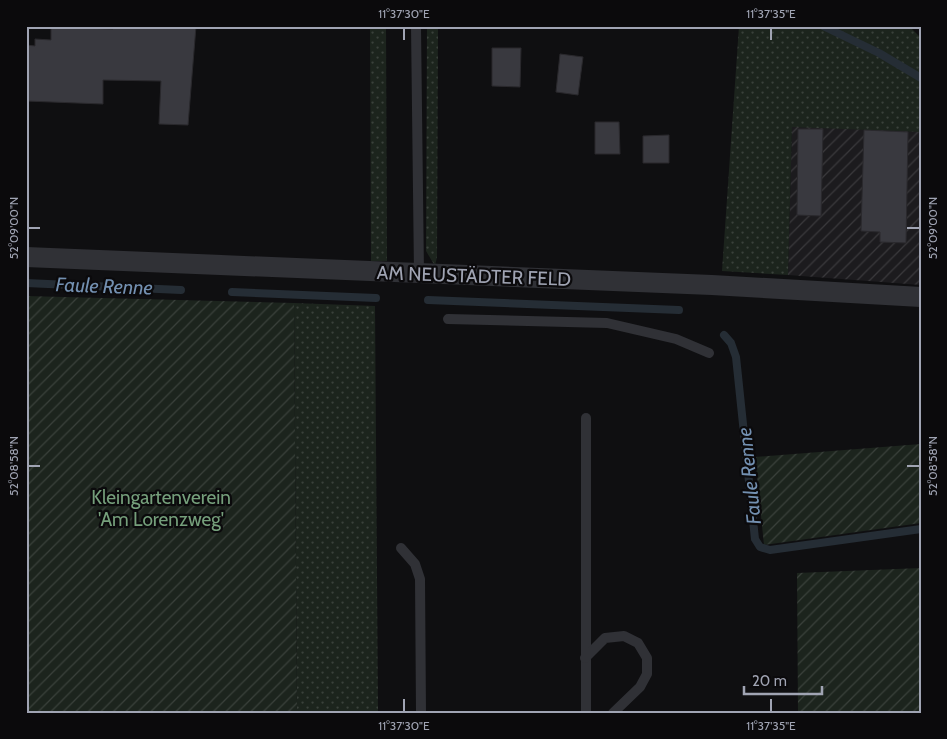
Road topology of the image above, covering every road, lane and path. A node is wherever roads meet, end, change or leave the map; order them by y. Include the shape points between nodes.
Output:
1 (416, 26) edge
2 (26, 257) edge
3 (419, 274) junction
4 (921, 298) edge
5 (448, 319) dead end
6 (709, 353) dead end
7 (586, 418) dead end
8 (402, 548) dead end
9 (585, 658) junction
10 (421, 713) edge
11 (586, 713) edge
12 (613, 713) edge

1 - 3 lane
2 - 3 street, AM NEUSTÄDTER FELD
3 - 4 street, AM NEUSTÄDTER FELD via 712,285
5 - 6 lane via 607,323 676,339
7 - 9 lane
8 - 10 lane via 416,564 420,579
9 - 11 lane
9 - 12 lane via 605,638 624,636 638,643 647,658 647,674 640,686

